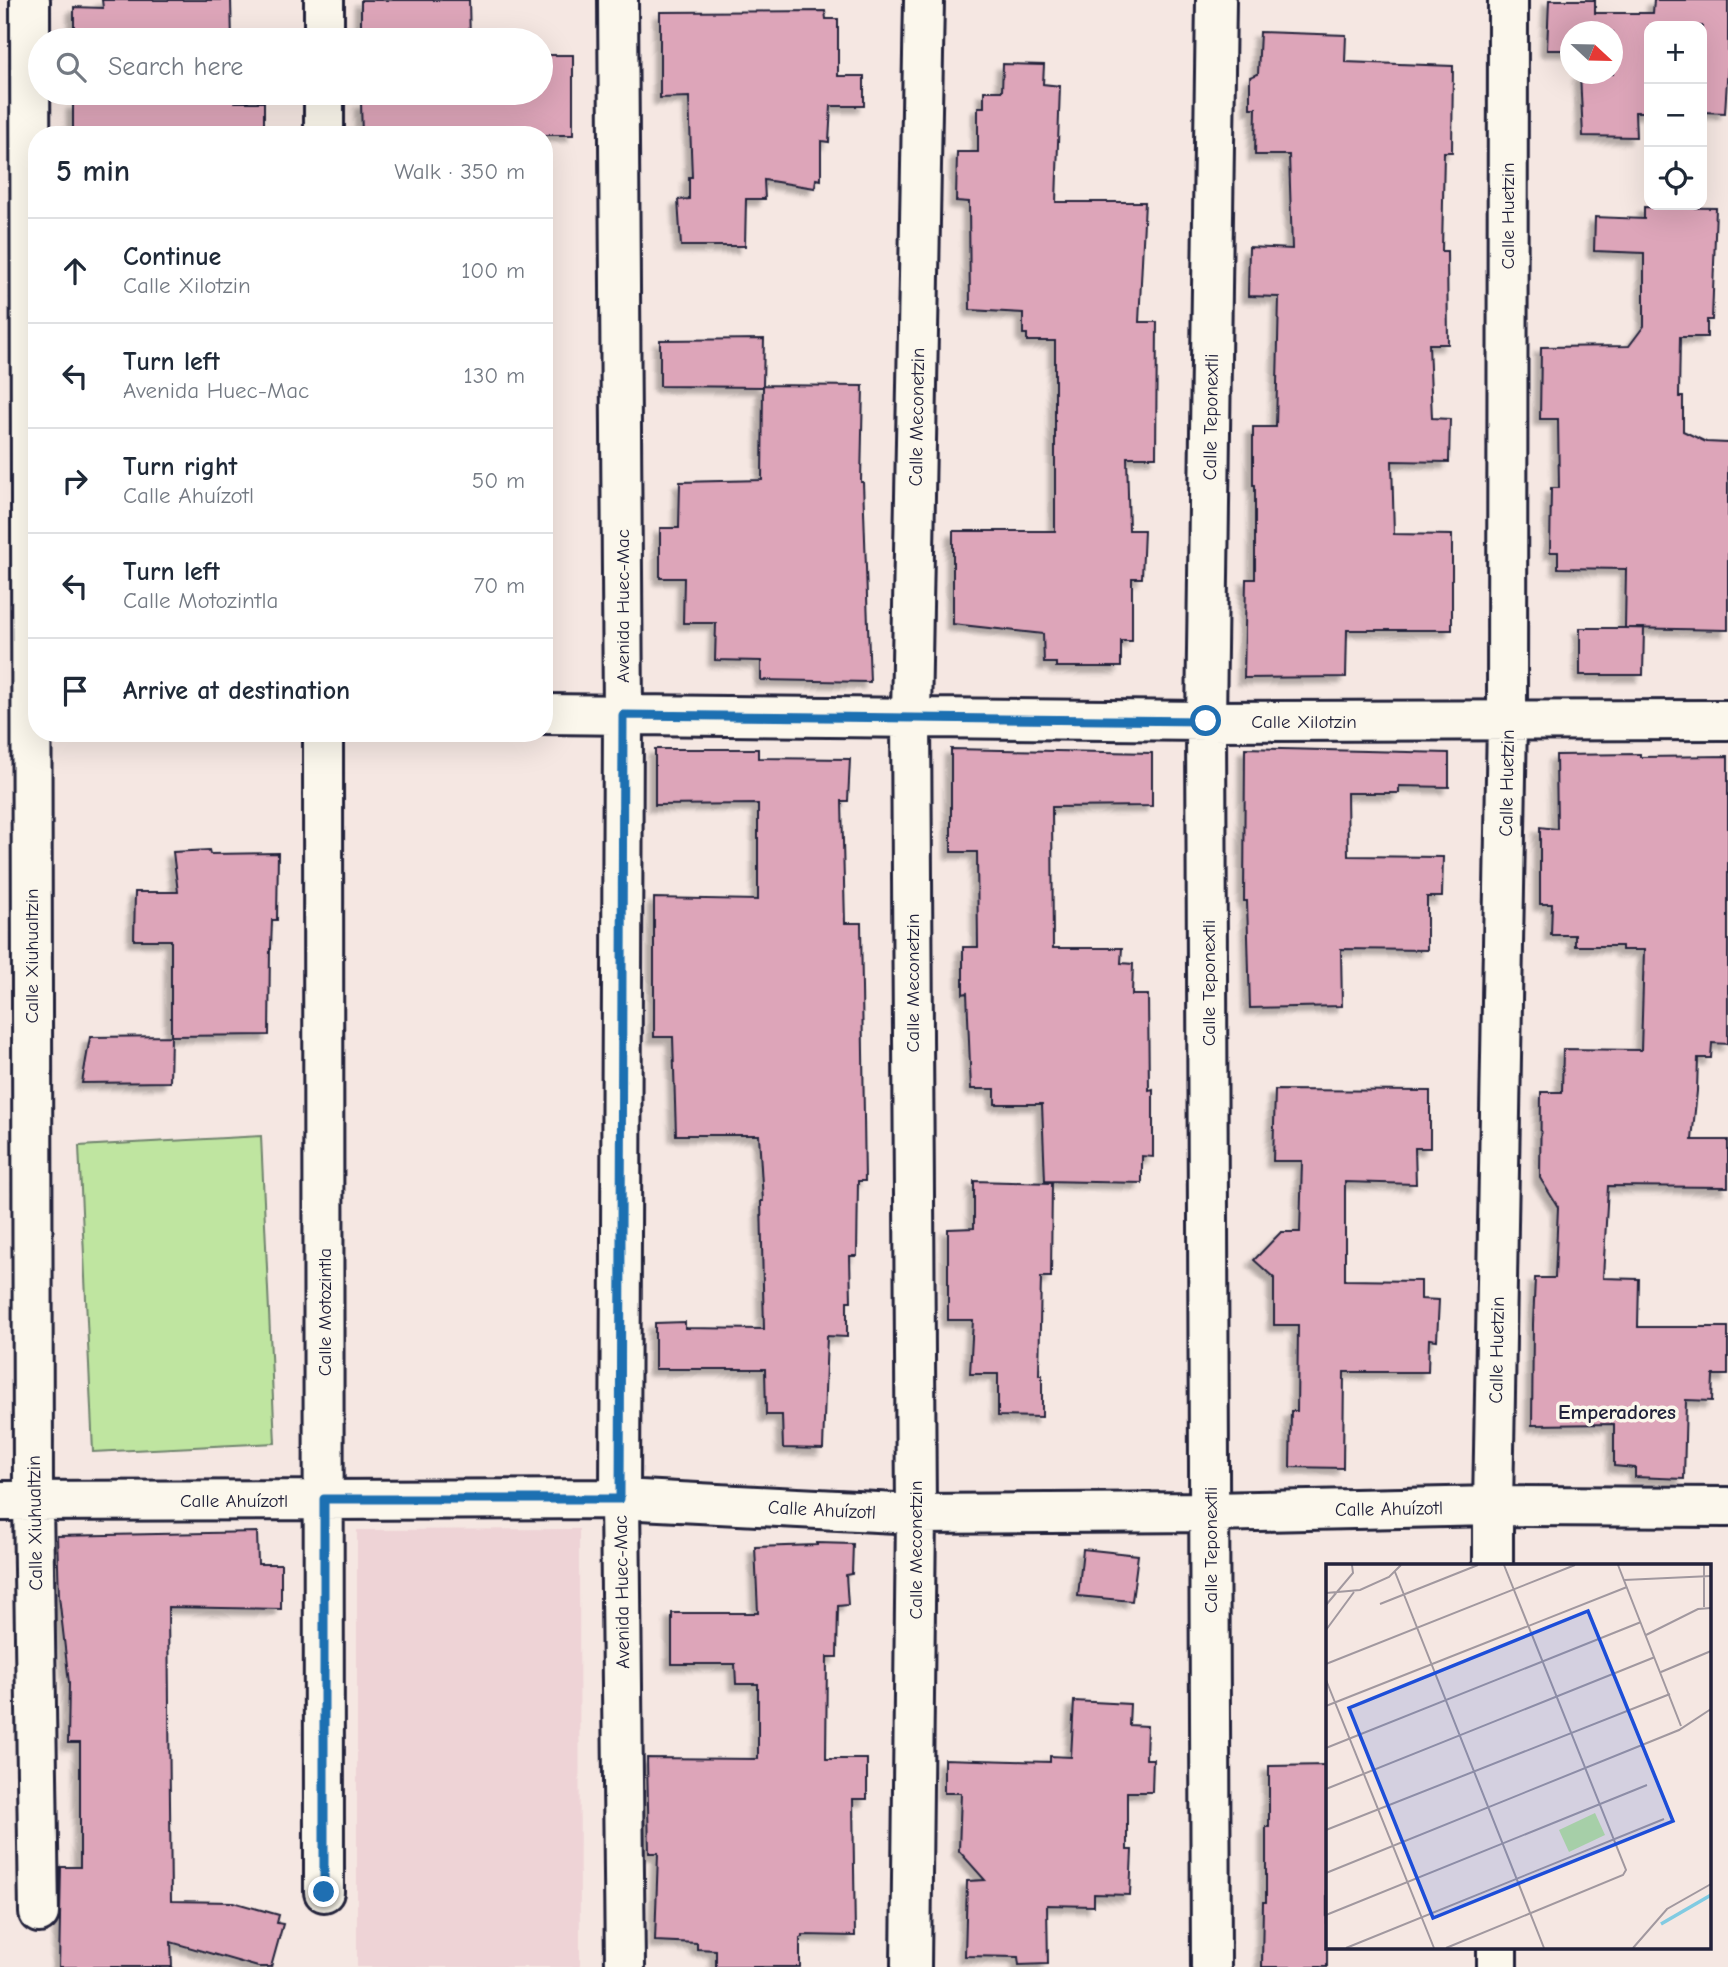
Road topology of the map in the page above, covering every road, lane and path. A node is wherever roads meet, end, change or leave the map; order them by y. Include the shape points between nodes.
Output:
1 (30, 0) edge
2 (324, 0) edge
3 (618, 0) edge
4 (924, 0) edge
5 (1216, 0) edge
6 (1508, 0) edge
7 (30, 28) edge
8 (324, 28) edge
9 (29, 105) edge
10 (324, 105) edge
11 (29, 126) edge
12 (324, 126) edge
13 (28, 177) edge
14 (22, 707) edge
15 (553, 714) edge
16 (623, 715) junction
17 (911, 717) junction
18 (1728, 719) edge
19 (1507, 720) junction
20 (1206, 721) junction
21 (323, 742) edge
22 (324, 1499) junction
23 (620, 1499) junction
24 (17, 1501) edge
25 (1493, 1506) junction
26 (1728, 1507) edge
27 (1210, 1513) junction
28 (916, 1514) junction
29 (1493, 1564) edge
30 (324, 1892) dead end
31 (38, 1913) dead end
32 (625, 1967) edge
33 (911, 1967) edge
34 (1211, 1967) edge

1 - 7 street, Calle Xiuhualtzin
2 - 8 street
3 - 16 street, Avenida Huec-Mac
4 - 17 street, Calle Meconetzin
5 - 20 street, Calle Teponextli
6 - 19 street, Calle Huetzin
9 - 11 street, Calle Xiuhualtzin
10 - 12 street
13 - 14 street, Calle Xiuhualtzin
14 - 24 street, Calle Xiuhualtzin
15 - 16 street, Calle Xilotzin
16 - 17 street, Calle Xilotzin
16 - 23 street, Avenida Huec-Mac
17 - 20 street, Calle Xilotzin
17 - 28 street, Calle Meconetzin
18 - 19 street, Calle Xilotzin
19 - 20 street, Calle Xilotzin
19 - 25 street, Calle Huetzin
20 - 27 street, Calle Teponextli
21 - 22 street, Calle Motozintla
22 - 23 street, Calle Ahuízotl
22 - 24 street, Calle Ahuízotl
22 - 30 street, Calle Motozintla
23 - 28 street, Calle Ahuízotl
23 - 32 street, Avenida Huec-Mac
24 - 31 street, Calle Xiuhualtzin
25 - 26 street, Calle Ahuízotl
25 - 27 street, Calle Ahuízotl
25 - 29 street, Calle Huetzin
27 - 28 street, Calle Ahuízotl
27 - 34 street, Calle Teponextli
28 - 33 street, Calle Meconetzin

